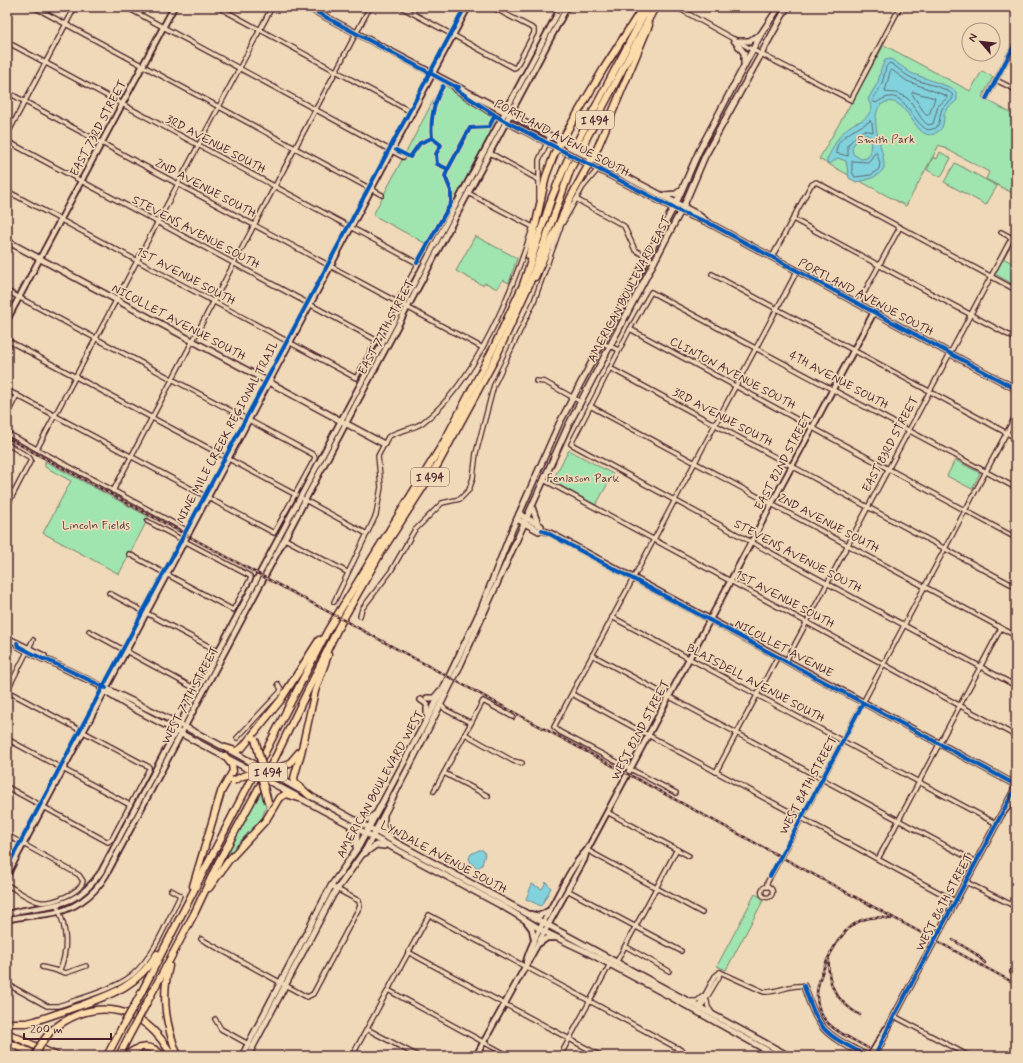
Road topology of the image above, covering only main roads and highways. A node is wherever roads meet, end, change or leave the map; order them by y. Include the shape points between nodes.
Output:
1 (307, 7) edge
2 (643, 7) edge
3 (648, 7) edge
4 (656, 7) edge
5 (779, 7) edge
6 (787, 7) edge
7 (761, 34) junction
8 (744, 66) junction
9 (454, 86) junction
10 (706, 138) junction
11 (713, 142) junction
12 (561, 145) junction
13 (591, 161) junction
14 (684, 186) junction
15 (691, 191) junction
16 (660, 194) junction
17 (676, 203) junction
18 (684, 207) junction
19 (674, 208) junction
20 (681, 212) junction
21 (698, 214) junction
22 (707, 222) junction
23 (7, 240) edge
24 (638, 276) junction
25 (645, 280) junction
26 (523, 285) junction
27 (633, 286) junction
28 (640, 290) junction
29 (525, 296) junction
30 (1016, 389) edge
31 (384, 444) road end
32 (542, 460) junction
33 (551, 464) junction
34 (532, 508) junction
35 (518, 516) junction
36 (526, 521) junction
37 (538, 524) junction
38 (542, 530) junction
39 (497, 568) junction
40 (503, 570) junction
41 (338, 628) junction
42 (328, 630) junction
43 (7, 638) edge
44 (447, 682) junction
45 (106, 690) junction
46 (426, 720) junction
47 (261, 723) junction
48 (303, 746) junction
49 (226, 748) junction
50 (225, 756) junction
51 (251, 762) joint
52 (244, 767) joint
53 (261, 772) junction
54 (278, 777) joint
55 (270, 782) joint
56 (1016, 786) edge
57 (310, 796) junction
58 (1016, 796) edge
59 (299, 798) junction
60 (218, 802) junction
61 (379, 808) junction
62 (386, 812) junction
63 (1002, 814) road end
64 (352, 818) junction
65 (344, 822) junction
66 (260, 824) junction
67 (369, 827) junction
68 (375, 831) junction
69 (366, 834) junction
70 (372, 837) junction
71 (391, 840) junction
72 (389, 846) junction
73 (353, 854) junction
74 (361, 856) junction
75 (182, 914) junction
76 (194, 914) junction
77 (171, 958) junction
78 (284, 983) junction
79 (108, 996) junction
80 (700, 1010) junction
81 (7, 1023) edge
82 (51, 1031) junction
83 (7, 1034) edge
84 (7, 1042) edge
85 (251, 1045) junction
86 (7, 1053) edge
87 (10, 1056) edge
88 (35, 1056) edge
89 (39, 1056) edge
90 (57, 1056) edge
91 (107, 1056) edge
92 (119, 1056) edge
93 (126, 1056) edge
94 (162, 1056) edge
95 (172, 1056) edge
96 (178, 1056) edge
97 (242, 1056) edge
98 (248, 1056) edge
99 (775, 1056) edge
100 (789, 1056) edge

1 - 9 main road, PORTLAND AVENUE SOUTH
2 - 12 highway via 579,109
3 - 26 highway, I 494 via 567,161 554,191
4 - 13 highway
4 - 29 highway, I 494 via 573,163
5 - 7 main road, AMERICAN BOULEVARD EAST
6 - 11 main road, AMERICAN BOULEVARD EAST
7 - 8 main road, AMERICAN BOULEVARD EAST
7 - 8 main road via 749,41 736,41 744,53
8 - 10 main road, AMERICAN BOULEVARD EAST
9 - 12 main road, PORTLAND AVENUE SOUTH via 550,136
9 - 12 main road, PORTLAND AVENUE SOUTH via 456,90 503,121 546,142
10 - 11 main road
10 - 14 main road, AMERICAN BOULEVARD EAST
11 - 15 main road, AMERICAN BOULEVARD EAST
12 - 13 main road, PORTLAND AVENUE SOUTH, bridge via 585,155
12 - 13 main road, PORTLAND AVENUE SOUTH, bridge via 564,151 582,161
12 - 26 highway via 546,176
13 - 16 main road, PORTLAND AVENUE SOUTH via 602,163
13 - 19 main road, PORTLAND AVENUE SOUTH via 599,169
13 - 29 highway via 571,197
14 - 16 main road via 676,194
14 - 17 main road, AMERICAN BOULEVARD EAST
15 - 18 main road, AMERICAN BOULEVARD EAST
15 - 21 main road via 690,204
16 - 17 main road, PORTLAND AVENUE SOUTH
17 - 18 main road, PORTLAND AVENUE SOUTH
17 - 19 main road, AMERICAN BOULEVARD EAST
18 - 20 main road, AMERICAN BOULEVARD EAST
18 - 21 main road, PORTLAND AVENUE SOUTH
19 - 20 main road, PORTLAND AVENUE SOUTH
19 - 24 main road, AMERICAN BOULEVARD EAST
20 - 22 main road, PORTLAND AVENUE SOUTH
20 - 25 main road, AMERICAN BOULEVARD EAST
21 - 22 main road, PORTLAND AVENUE SOUTH
22 - 30 main road, PORTLAND AVENUE SOUTH
23 - 31 main road, NICOLLET AVENUE SOUTH
24 - 25 main road
24 - 27 main road, AMERICAN BOULEVARD EAST
25 - 28 main road, AMERICAN BOULEVARD EAST
26 - 42 highway, I 494 via 445,440
27 - 28 main road
27 - 32 main road, AMERICAN BOULEVARD EAST
28 - 33 main road, AMERICAN BOULEVARD EAST
29 - 41 highway, I 494 via 506,338 457,430 380,554
32 - 33 main road
32 - 35 main road, AMERICAN BOULEVARD EAST
33 - 34 main road, AMERICAN BOULEVARD EAST
34 - 36 main road, AMERICAN BOULEVARD EAST
34 - 37 main road
35 - 36 main road
35 - 39 main road, AMERICAN BOULEVARD WEST
36 - 37 main road, NICOLLET AVENUE
36 - 38 main road, NICOLLET AVENUE via 538,531
36 - 40 main road, AMERICAN BOULEVARD WEST
37 - 38 main road, NICOLLET AVENUE
38 - 56 main road, NICOLLET AVENUE
39 - 40 main road
39 - 44 main road, AMERICAN BOULEVARD WEST
40 - 62 main road, AMERICAN BOULEVARD WEST via 460,666
41 - 48 highway via 315,691
41 - 76 highway, I 494 via 276,756 218,863
42 - 47 highway via 318,641 280,701
42 - 75 highway, I 494
43 - 45 main road via 88,680 88,683
44 - 46 main road, AMERICAN BOULEVARD WEST
44 - 46 main road via 434,698 424,699 427,704
45 - 49 main road
45 - 50 main road
46 - 61 main road, AMERICAN BOULEVARD WEST
47 - 49 highway via 242,748 236,751
47 - 53 highway, bridge via 256,739
48 - 53 highway, bridge via 288,764
48 - 57 highway via 294,781
49 - 51 main road
50 - 52 main road
50 - 60 highway via 233,771
51 - 53 highway, bridge
52 - 53 highway, bridge
53 - 54 highway, bridge
53 - 55 highway, bridge
53 - 60 highway, bridge via 233,781
53 - 66 highway, bridge via 268,802 267,813
54 - 57 main road, LYNDALE AVENUE SOUTH
55 - 59 main road, LYNDALE AVENUE SOUTH
57 - 64 main road, LYNDALE AVENUE SOUTH
58 - 63 main road
59 - 65 main road, LYNDALE AVENUE SOUTH
59 - 66 highway via 283,795 266,820
60 - 75 highway via 203,856
61 - 64 main road via 365,821
61 - 67 main road, AMERICAN BOULEVARD WEST
62 - 68 main road, AMERICAN BOULEVARD WEST
62 - 71 main road via 383,826
64 - 67 main road, LYNDALE AVENUE SOUTH
65 - 69 main road, LYNDALE AVENUE SOUTH
65 - 73 main road via 357,834 357,845
66 - 76 highway via 229,860
67 - 68 main road, LYNDALE AVENUE SOUTH
67 - 69 main road, AMERICAN BOULEVARD WEST
68 - 70 main road, AMERICAN BOULEVARD WEST
68 - 71 main road, LYNDALE AVENUE SOUTH
69 - 70 main road, LYNDALE AVENUE SOUTH
69 - 73 main road, AMERICAN BOULEVARD WEST
70 - 72 main road, LYNDALE AVENUE SOUTH
70 - 74 main road, AMERICAN BOULEVARD WEST
71 - 80 main road, LYNDALE AVENUE SOUTH via 530,914
72 - 74 main road via 376,845
72 - 80 main road, LYNDALE AVENUE SOUTH via 504,907 543,931
73 - 78 main road, AMERICAN BOULEVARD WEST via 331,886
74 - 78 main road, AMERICAN BOULEVARD WEST via 337,889
75 - 79 highway via 147,969 131,984
75 - 91 highway, I 494, bridge
76 - 77 highway, I 494
77 - 92 highway, I 494, bridge
77 - 96 highway via 164,1004
78 - 85 main road, AMERICAN BOULEVARD WEST
79 - 81 highway via 35,1021
79 - 82 highway via 67,1018
80 - 99 main road, LYNDALE AVENUE SOUTH
80 - 100 main road, LYNDALE AVENUE SOUTH
82 - 88 highway, bridge
82 - 95 highway via 78,1014 116,1010 151,1028
83 - 90 highway
84 - 89 highway
85 - 97 main road, AMERICAN BOULEVARD WEST
85 - 98 main road, AMERICAN BOULEVARD WEST
86 - 87 highway
93 - 94 highway via 135,1049 147,1047 156,1050

